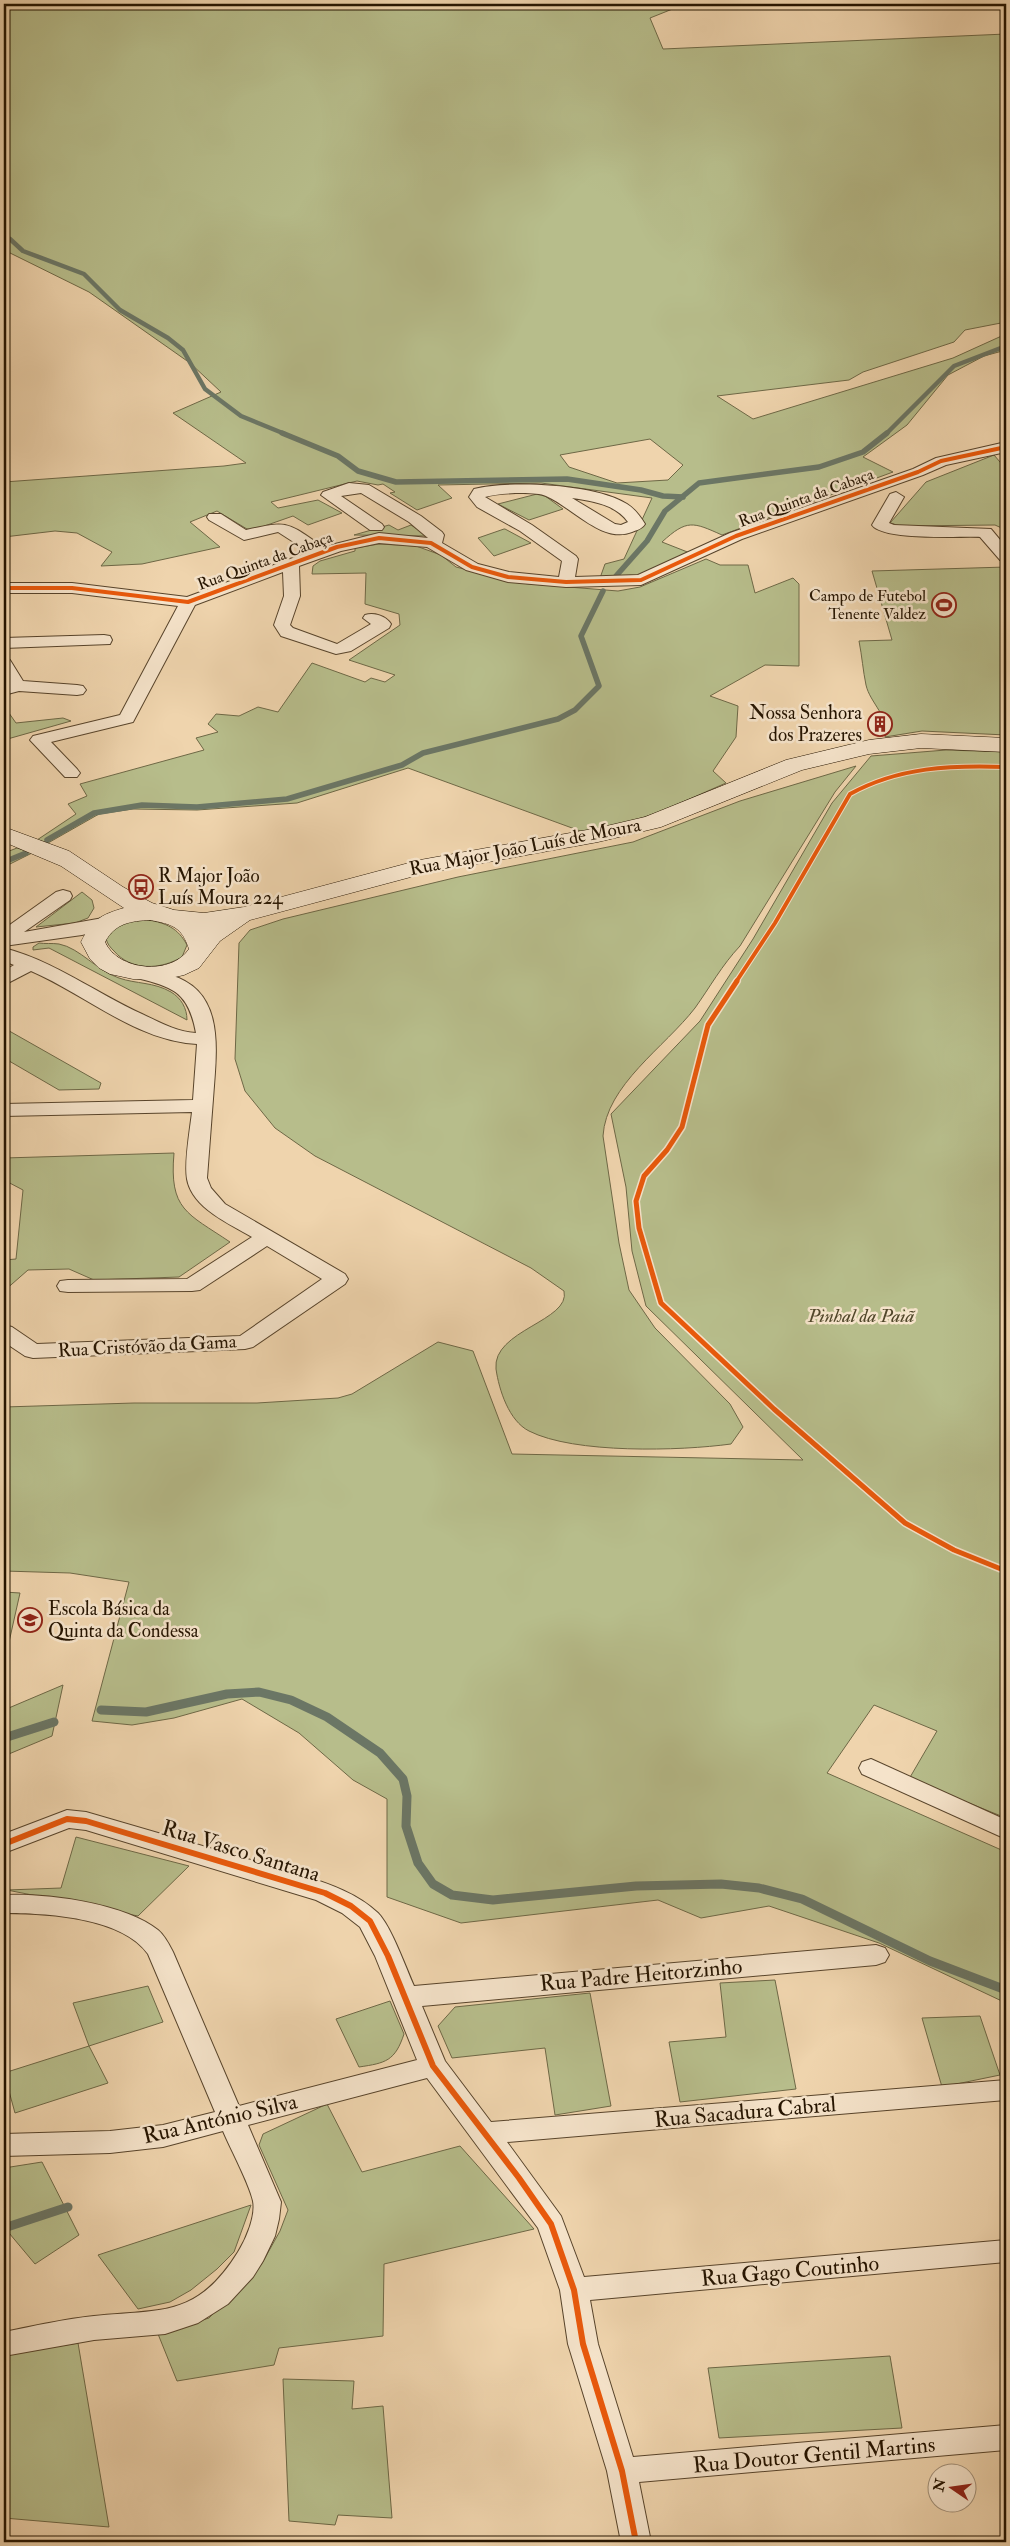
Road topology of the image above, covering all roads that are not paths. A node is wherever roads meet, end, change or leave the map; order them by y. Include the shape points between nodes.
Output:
1 (1006, 447) edge
2 (548, 490) junction
3 (896, 497) dead end
4 (409, 516) junction
5 (215, 517) dead end
6 (376, 527) dead end
7 (431, 543) junction
8 (446, 552) junction
9 (322, 553) junction
10 (1006, 557) edge
11 (291, 564) junction
12 (566, 582) junction
13 (4, 588) edge
14 (188, 602) junction
15 (371, 618) dead end
16 (104, 640) dead end
17 (4, 644) edge
18 (4, 664) edge
19 (11, 688) edge
20 (77, 690) dead end
21 (1006, 745) edge
22 (71, 773) dead end
23 (4, 834) edge
24 (87, 874) junction
25 (64, 896) dead end
26 (245, 914) junction
27 (166, 915) junction
28 (106, 922) junction
29 (27, 937) junction
30 (4, 938) edge
31 (98, 952) junction
32 (200, 952) junction
33 (4, 954) edge
34 (28, 965) junction
35 (140, 973) junction
36 (4, 979) edge
37 (188, 989) junction
38 (207, 1039) junction
39 (203, 1106) junction
40 (4, 1110) edge
41 (268, 1238) junction
42 (68, 1286) dead end
43 (4, 1332) edge
44 (871, 1768) dead end
45 (1006, 1830) edge
46 (4, 1844) edge
47 (4, 1904) edge
48 (876, 1955) dead end
49 (406, 1996) junction
50 (433, 2066) junction
51 (1006, 2090) edge
52 (230, 2118) junction
53 (484, 2134) junction
54 (4, 2144) edge
55 (1006, 2252) edge
56 (574, 2290) junction
57 (4, 2344) edge
58 (1006, 2438) edge
59 (622, 2471) junction
60 (636, 2542) edge

1 - 12 street, Rua Quinta da Cabaça via 941,461 736,536 641,580
2 - 2 street via 610,528 622,530 637,524 631,511 606,500
2 - 12 street via 505,489 480,492 477,497 570,559
3 - 10 street via 880,524 892,530 985,532
4 - 6 street via 364,488 349,488 329,495
4 - 7 street via 436,535
4 - 8 street via 441,529 458,542
5 - 9 street via 244,535 279,528 290,531
7 - 8 street, Rua Quinta da Cabaça
7 - 9 street, Rua Quinta da Cabaça via 379,538
8 - 12 street, Rua Quinta da Cabaça via 472,567 500,575
9 - 11 street, Rua Quinta da Cabaça
11 - 14 street, Rua Quinta da Cabaça
11 - 15 street via 292,596 282,625 287,632 336,649 383,624
13 - 14 street via 72,588
14 - 22 street via 127,718 39,740
16 - 17 street
18 - 19 street
19 - 20 street
21 - 26 street, Rua Major João Luís de Moura via 921,741 869,747 794,765 653,822 420,867
23 - 24 street, Rua Major João Luís de Moura via 62,857
24 - 27 street, Rua Major João Luís de Moura via 126,901
24 - 28 street, Rua Major João Luís de Moura via 109,903 112,911
25 - 30 street
26 - 27 street, Rua Major João Luís de Moura via 204,920
26 - 32 street, Rua Major João Luís de Moura via 217,930
27 - 28 street via 138,913
27 - 32 street via 187,925 198,937
28 - 29 street
28 - 31 street via 97,930 93,942
29 - 30 street
29 - 31 street via 74,942
31 - 35 street via 120,968
32 - 35 street via 193,961 178,968
32 - 37 street via 191,971
33 - 34 street
34 - 36 street
34 - 38 street via 47,971 161,1031 185,1038
35 - 37 street
37 - 38 street via 200,1007
38 - 39 street
39 - 40 street
39 - 41 street via 197,1178 201,1190 218,1208
41 - 42 street via 192,1284
41 - 43 street, Rua Cristóvão da Gama via 337,1279 245,1342 33,1351
44 - 45 street
46 - 49 street, Rua Vasco Santana via 67,1819 86,1821 325,1893 362,1913 370,1921
47 - 52 street via 39,1904 88,1913 122,1923 150,1938 160,1952
48 - 49 street, Rua Padre Heitorzinho
49 - 50 street, Rua Vasco Santana
50 - 52 street, Rua António Silva
50 - 53 street, Rua Vasco Santana
51 - 53 street, Rua Sacadura Cabral
52 - 54 street, Rua António Silva via 163,2136 110,2142
52 - 57 street via 260,2182 267,2202 267,2215 255,2253 222,2291 198,2309 176,2319 138,2326 94,2328
53 - 56 street, Rua Vasco Santana via 551,2224
55 - 56 street, Rua Gago Coutinho
56 - 59 street, Rua Vasco Santana via 589,2367
58 - 59 street, Rua Doutor Gentil Martins
59 - 60 street, Rua Vasco Santana

